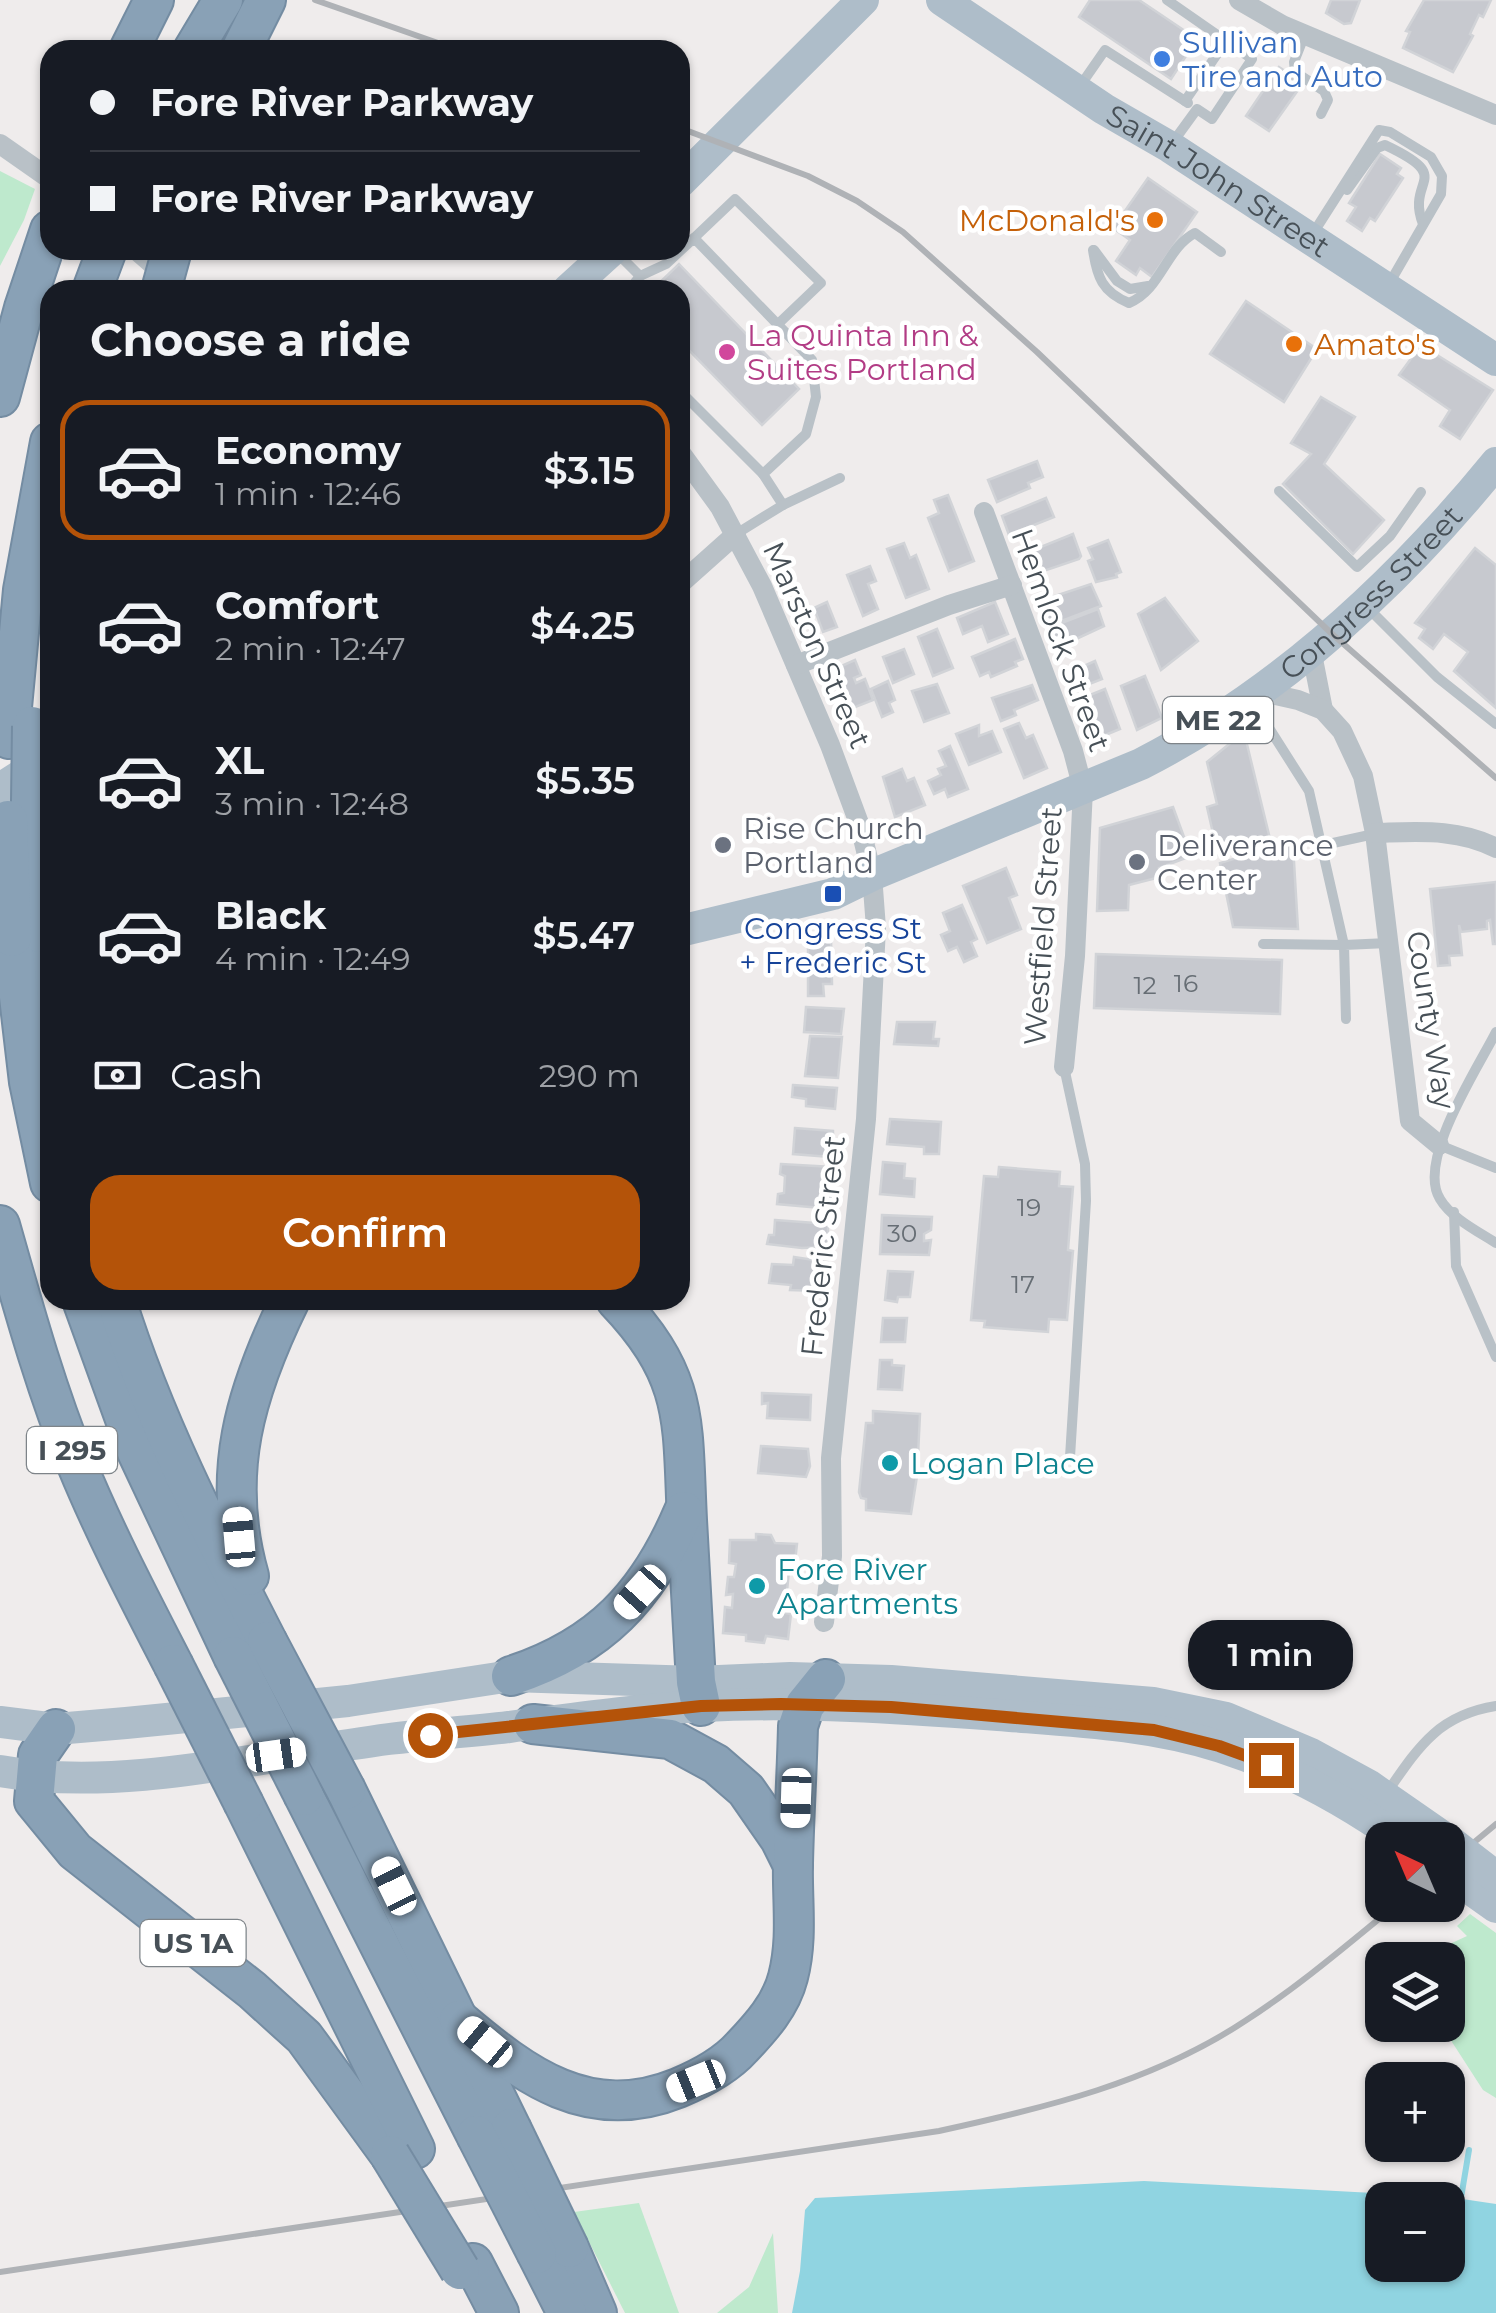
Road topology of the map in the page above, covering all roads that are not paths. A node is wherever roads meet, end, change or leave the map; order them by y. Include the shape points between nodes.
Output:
1 (154, 0) edge
2 (863, 0) edge
3 (1168, 0) edge
4 (1240, 0) edge
5 (945, 2) edge
6 (221, 5) edge
7 (1305, 34) junction
8 (135, 40) edge
9 (199, 40) edge
10 (1226, 41) junction
11 (1077, 91) junction
12 (1185, 101) junction
13 (1197, 109) junction
14 (1321, 114) dead end
15 (1496, 116) edge
16 (0, 144) edge
17 (1170, 147) junction
18 (690, 172) edge
19 (40, 173) edge
20 (1331, 204) junction
21 (1423, 224) junction
22 (694, 238) junction
23 (1309, 240) junction
24 (690, 242) edge
25 (40, 245) edge
26 (1220, 252) dead end
27 (40, 260) edge
28 (148, 260) edge
29 (602, 260) edge
30 (623, 260) edge
31 (670, 260) edge
32 (640, 276) junction
33 (170, 280) edge
34 (579, 280) edge
35 (637, 280) edge
36 (1154, 283) junction
37 (0, 289) edge
38 (1386, 290) junction
39 (778, 324) junction
40 (1496, 360) edge
41 (0, 397) edge
42 (690, 401) edge
43 (1496, 463) edge
44 (690, 467) edge
45 (762, 474) junction
46 (840, 478) dead end
47 (40, 488) edge
48 (1279, 492) dead end
49 (1421, 492) dead end
50 (783, 504) junction
51 (984, 512) dead end
52 (736, 534) junction
53 (690, 575) edge
54 (1012, 585) junction
55 (1365, 604) junction
56 (1311, 649) junction
57 (796, 664) junction
58 (1258, 691) junction
59 (1323, 710) junction
60 (1496, 724) edge
61 (1269, 728) dead end
62 (30, 741) edge
63 (1083, 788) junction
64 (0, 789) edge
65 (1375, 833) junction
66 (1324, 845) junction
67 (1496, 848) edge
68 (872, 875) junction
69 (40, 891) edge
70 (0, 894) edge
71 (690, 929) edge
72 (26, 935) junction
73 (1388, 943) junction
74 (1263, 944) dead end
75 (1344, 945) junction
76 (40, 980) edge
77 (1346, 1019) dead end
78 (1496, 1032) edge
79 (1064, 1067) joint
80 (40, 1135) edge
81 (1439, 1144) junction
82 (1496, 1168) edge
83 (1454, 1212) junction
84 (0, 1226) edge
85 (1496, 1243) edge
86 (86, 1310) edge
87 (119, 1310) edge
88 (285, 1310) edge
89 (302, 1310) edge
90 (625, 1310) edge
91 (1496, 1357) edge
92 (261, 1359) junction
93 (1070, 1457) dead end
94 (687, 1504) junction
95 (824, 1622) dead end
96 (250, 1648) junction
97 (511, 1676) junction
98 (815, 1692) junction
99 (698, 1694) junction
100 (1496, 1706) edge
101 (0, 1722) edge
102 (533, 1724) junction
103 (56, 1729) junction
104 (1309, 1768) junction
105 (18, 1775) edge
106 (1384, 1796) junction
107 (1391, 1822) edge
108 (1400, 1822) edge
109 (793, 1865) junction
110 (1465, 1875) edge
111 (1465, 1881) edge
112 (1493, 1895) edge
113 (459, 2020) junction
114 (493, 2131) junction
115 (402, 2152) junction
116 (553, 2251) junction
117 (466, 2266) junction
118 (487, 2313) edge
119 (498, 2313) edge
120 (566, 2313) edge
121 (596, 2313) edge

1 - 8 highway
2 - 18 main road
3 - 10 lane
4 - 7 street
5 - 11 main road, Saint John Street
6 - 9 highway
7 - 14 lane via 1295,72 1324,91 1328,100
7 - 15 street
10 - 12 lane
10 - 13 lane via 1252,59 1212,119
11 - 12 lane via 1104,50
11 - 17 main road, Saint John Street
12 - 13 lane
13 - 17 lane
16 - 19 street
17 - 23 main road, Saint John Street
20 - 21 lane via 1385,145 1423,167
20 - 21 lane via 1379,130 1390,132 1431,158 1442,176
20 - 23 lane
21 - 38 lane
22 - 24 lane
22 - 39 lane
22 - 39 lane via 734,198 820,283
23 - 38 main road, Saint John Street
25 - 37 highway
26 - 36 lane via 1195,234 1185,238
27 - 41 highway
28 - 33 street
29 - 34 main road
30 - 32 lane
31 - 32 lane
32 - 35 lane
36 - 36 lane via 1130,289 1093,250 1098,279 1115,298 1129,303
38 - 40 main road, Saint John Street
39 - 45 lane via 812,360 816,397 806,434
42 - 45 lane
43 - 55 main road, Congress Street / ME 22
44 - 52 street, Marston Street
45 - 50 lane
46 - 50 lane
47 - 62 highway
48 - 49 lane via 1357,567
50 - 52 lane
51 - 54 street, Hemlock Street
52 - 53 street
52 - 57 street, Marston Street
54 - 57 street
54 - 63 street, Hemlock Street
55 - 56 main road, Congress Street / ME 22
55 - 60 lane
56 - 58 main road, Congress Street / ME 22
56 - 59 street, County Way
57 - 68 street, Marston Street via 860,826
58 - 59 street
58 - 63 main road, Congress Street / ME 22 via 1172,749
59 - 65 street, County Way via 1364,776
61 - 66 lane via 1309,791
62 - 64 main road
62 - 72 highway, bridge
63 - 68 main road, Congress Street / ME 22
63 - 79 street, Westfield Street
65 - 66 lane
65 - 67 street via 1437,832
65 - 73 street, County Way
66 - 75 lane
68 - 71 main road, Congress Street / ME 22 via 833,894
68 - 95 street, Frederic Street via 876,928 866,1119 831,1458 832,1556
69 - 70 main road
72 - 76 highway
72 - 80 highway via 29,1082
73 - 75 lane
73 - 81 street, County Way via 1410,1121
74 - 75 lane
75 - 77 lane
78 - 81 lane
79 - 93 lane via 1085,1164 1086,1201
81 - 82 lane, County Way
81 - 83 lane via 1439,1199
83 - 85 lane
83 - 91 lane via 1456,1266
84 - 115 highway, I 295, bridge via 76,1464 244,1804
86 - 96 highway, I 295 via 137,1452
87 - 96 highway
88 - 92 highway
89 - 92 highway
90 - 94 highway via 647,1336 677,1396 686,1437
92 - 96 highway via 238,1452
94 - 97 highway via 660,1563 617,1617 576,1649
94 - 99 highway
96 - 113 highway, bridge via 346,1790
96 - 114 highway, I 295, bridge via 304,1796
97 - 99 main road
97 - 103 main road via 348,1701
98 - 99 main road
98 - 104 main road via 891,1681 1153,1703 1222,1732 1271,1765
98 - 109 highway via 798,1726
99 - 102 main road
100 - 106 lane via 1444,1722
101 - 103 main road
102 - 105 main road via 121,1778
102 - 109 highway via 670,1739 746,1790
103 - 105 highway
104 - 106 main road
104 - 107 main road
105 - 115 highway, US 1A via 74,1851 252,1990 304,2038
106 - 108 main road
109 - 113 highway via 788,1979 766,2019 730,2060 696,2081 640,2100 606,2102 512,2064
110 - 112 main road, bridge
111 - 112 main road
113 - 114 highway
114 - 116 highway, I 295, bridge
115 - 117 highway, US 1A, bridge
116 - 120 highway, I 295
116 - 121 highway
117 - 118 highway, US 1A
117 - 119 highway

